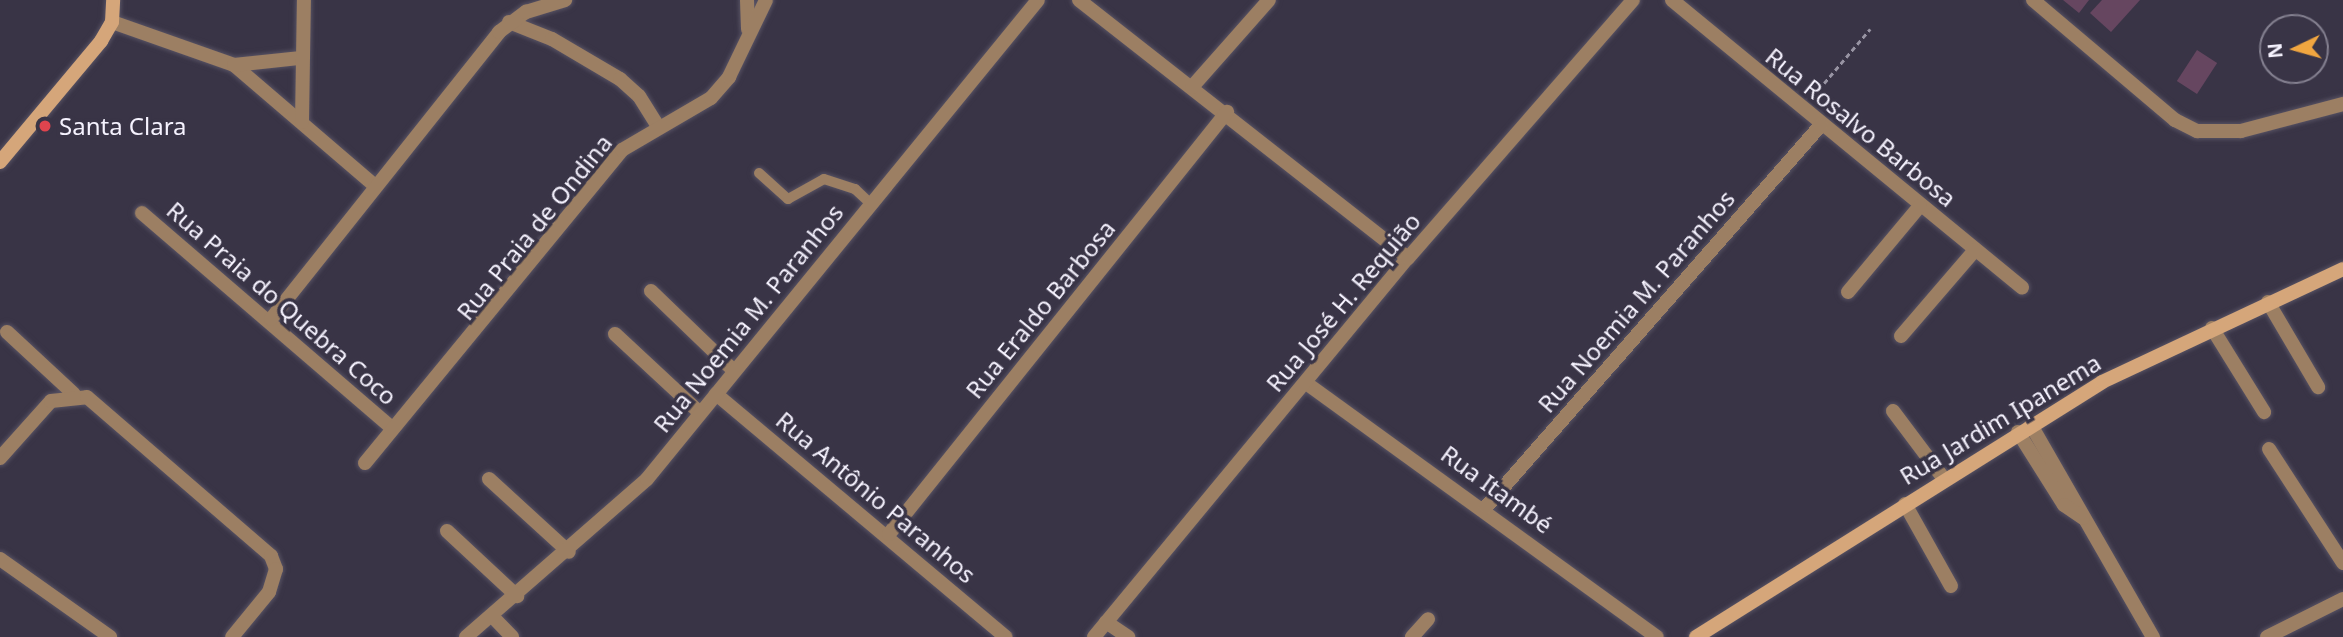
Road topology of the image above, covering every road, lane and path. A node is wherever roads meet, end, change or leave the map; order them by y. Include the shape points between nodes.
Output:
1 (113, 0) edge
2 (304, 0) edge
3 (565, 0) edge
4 (747, 0) edge
5 (766, 0) edge
6 (1038, 0) edge
7 (1079, 0) edge
8 (1269, 0) edge
9 (1633, 0) edge
10 (1672, 0) edge
11 (2033, 0) edge
12 (113, 22) junction
13 (509, 22) junction
14 (1870, 29) dead end
15 (748, 34) junction
16 (299, 58) junction
17 (234, 65) junction
18 (1192, 87) junction
19 (2343, 104) edge
20 (1801, 110) junction
21 (1227, 112) junction
22 (302, 122) junction
23 (1821, 125) junction
24 (658, 127) junction
25 (0, 162) edge
26 (759, 173) dead end
27 (374, 185) junction
28 (870, 203) junction
29 (1920, 205) junction
30 (142, 213) dead end
31 (1975, 250) junction
32 (1408, 258) junction
33 (2343, 269) edge
34 (2022, 287) dead end
35 (651, 291) dead end
36 (1848, 292) dead end
37 (2268, 302) junction
38 (271, 319) junction
39 (2212, 328) junction
40 (7, 332) dead end
41 (615, 334) dead end
42 (1901, 337) dead end
43 (734, 371) junction
44 (1306, 383) junction
45 (2318, 387) dead end
46 (74, 394) junction
47 (716, 394) junction
48 (1893, 411) dead end
49 (2263, 412) dead end
50 (700, 414) junction
51 (392, 428) junction
52 (2025, 428) junction
53 (2269, 449) dead end
54 (0, 458) edge
55 (365, 463) dead end
56 (489, 479) dead end
57 (1944, 479) junction
58 (1905, 504) junction
59 (1486, 508) junction
60 (447, 531) dead end
61 (889, 534) junction
62 (569, 552) junction
63 (0, 559) edge
64 (2343, 563) edge
65 (1951, 586) dead end
66 (517, 596) junction
67 (2343, 599) edge
68 (492, 616) junction
69 (1428, 619) dead end
70 (1106, 622) junction
71 (110, 637) edge
72 (232, 637) edge
73 (466, 637) edge
74 (512, 637) edge
75 (1006, 637) edge
76 (1094, 637) edge
77 (1128, 637) edge
78 (1412, 637) edge
79 (1657, 637) edge
80 (1696, 637) edge
81 (2153, 637) edge
82 (2267, 637) edge

1 - 12 street
2 - 16 street
3 - 13 street
4 - 15 street
5 - 15 street, Rua Praia de Ondina
6 - 28 street, Rua Noemia M. Paranhos
7 - 18 street
8 - 18 street
9 - 32 street, Rua José H. Requião
10 - 20 street, Rua Rosalvo Barbosa
11 - 19 street via 2175,120 2197,131 2241,131
12 - 17 street
12 - 25 street
13 - 24 street via 552,38 620,79 639,96
13 - 27 street
14 - 20 path
15 - 24 street, Rua Praia de Ondina via 729,77 711,98
16 - 17 street
16 - 22 street
17 - 22 street
18 - 21 street
20 - 23 street, Rua Rosalvo Barbosa
21 - 32 street
21 - 61 street, Rua Eraldo Barbosa
22 - 27 street
23 - 29 street, Rua Rosalvo Barbosa
23 - 59 street, Rua Noemia M. Paranhos
24 - 51 street, Rua Praia de Ondina via 622,150
26 - 28 lane via 788,199 824,179 855,189
27 - 38 street
28 - 43 street, Rua Noemia M. Paranhos
29 - 31 street, Rua Rosalvo Barbosa
29 - 36 street
30 - 38 street, Rua Praia do Quebra Coco
31 - 34 street, Rua Rosalvo Barbosa
31 - 42 street
32 - 44 street, Rua José H. Requião
33 - 37 street, Rua Jardim Ipanema
35 - 43 street
37 - 39 street, Rua Jardim Ipanema
37 - 45 street
38 - 51 street, Rua Praia do Quebra Coco
39 - 49 street
39 - 52 street, Rua Jardim Ipanema
40 - 46 street
41 - 50 street
43 - 47 street, Rua Noemia M. Paranhos
44 - 59 street, Rua Itambé
44 - 70 street, Rua José H. Requião
46 - 54 street via 51,401
46 - 72 street via 87,397 271,556 276,569 269,592
47 - 50 street, Rua Noemia M. Paranhos
47 - 61 street, Rua Antônio Paranhos
48 - 57 street
50 - 62 street, Rua Noemia M. Paranhos via 647,479
51 - 55 street, Rua Praia de Ondina
52 - 57 street, Rua Jardim Ipanema
52 - 81 street via 2064,505 2083,518
53 - 64 street
56 - 62 street
57 - 58 street, Rua Jardim Ipanema
58 - 65 street
58 - 80 street, Rua Jardim Ipanema
59 - 79 street, Rua Itambé
60 - 66 street
61 - 75 street, Rua Antônio Paranhos
62 - 66 street, Rua Noemia M. Paranhos
63 - 71 street
66 - 68 street, Rua Noemia M. Paranhos
67 - 82 street
68 - 73 street, Rua Noemia M. Paranhos
68 - 74 street
69 - 78 street
70 - 76 street, Rua José H. Requião
70 - 77 street

